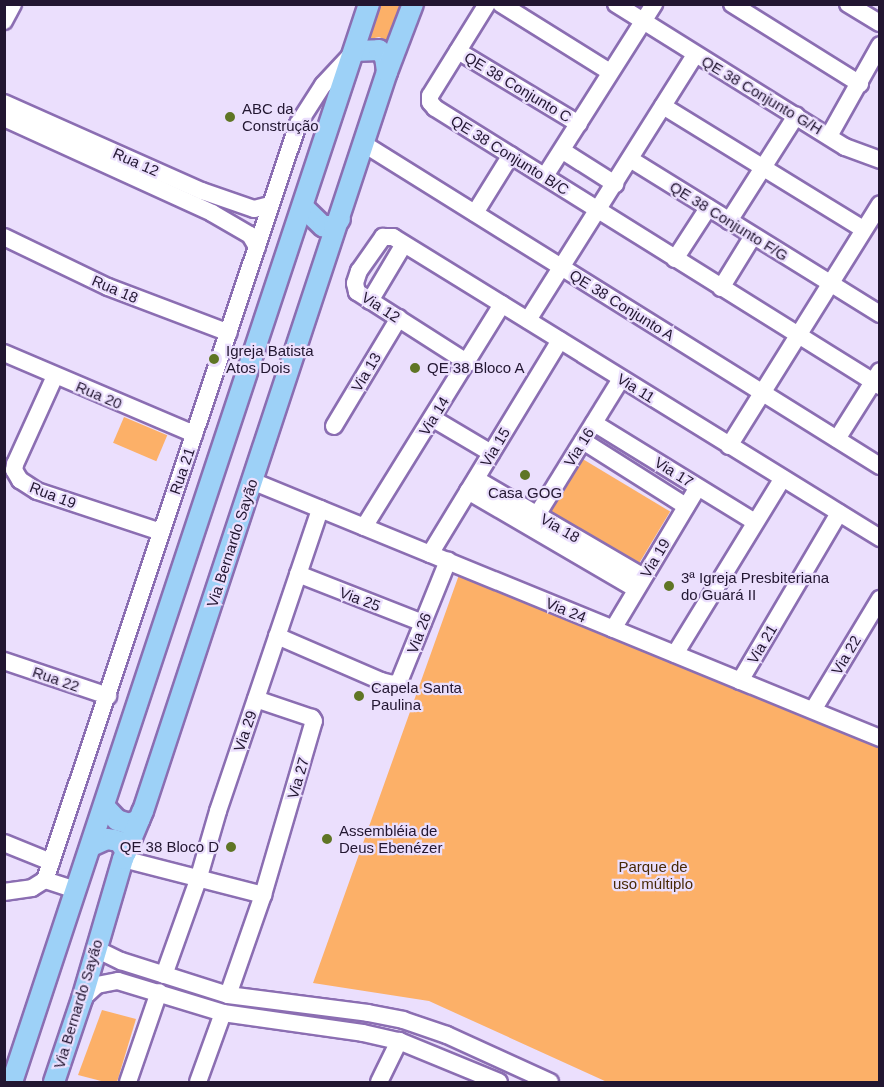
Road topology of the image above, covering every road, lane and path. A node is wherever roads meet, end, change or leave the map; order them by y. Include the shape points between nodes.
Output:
1 (12, 4) edge
2 (369, 4) edge
3 (414, 4) edge
4 (487, 4) edge
5 (501, 4) edge
6 (616, 4) edge
7 (654, 4) edge
8 (732, 4) edge
9 (848, 4) edge
10 (4, 21) edge
11 (643, 21) junction
12 (879, 23) edge
13 (879, 45) edge
14 (354, 51) junction
15 (458, 51) junction
16 (695, 55) junction
17 (387, 72) junction
18 (610, 72) junction
19 (345, 81) junction
20 (860, 84) junction
21 (323, 85) junction
22 (430, 96) joint
23 (4, 103) edge
24 (663, 106) junction
25 (796, 116) junction
26 (4, 118) edge
27 (579, 124) junction
28 (829, 136) junction
29 (364, 144) junction
30 (563, 151) junction
31 (511, 155) junction
32 (630, 159) junction
33 (879, 160) edge
34 (763, 168) junction
35 (545, 176) junction
36 (615, 184) junction
37 (879, 204) edge
38 (270, 205) junction
39 (303, 207) junction
40 (596, 208) junction
41 (708, 208) junction
42 (474, 213) junction
43 (340, 219) junction
44 (729, 221) junction
45 (863, 230) junction
46 (753, 236) junction
47 (4, 237) edge
48 (399, 241) junction
49 (257, 247) junction
50 (675, 259) junction
51 (560, 267) junction
52 (829, 282) junction
53 (721, 288) junction
54 (370, 301) junction
55 (502, 304) junction
56 (879, 314) edge
57 (399, 318) junction
58 (528, 320) junction
59 (229, 333) junction
60 (797, 335) junction
61 (560, 340) junction
62 (4, 353) edge
63 (468, 363) junction
64 (55, 376) junction
65 (621, 379) junction
66 (877, 380) edge
67 (761, 392) junction
68 (432, 418) junction
69 (594, 423) junction
70 (334, 426) dead end
71 (194, 435) junction
72 (837, 439) junction
73 (583, 441) junction
74 (729, 446) junction
75 (491, 453) junction
76 (879, 466) edge
77 (783, 478) junction
78 (252, 481) junction
79 (472, 485) junction
80 (698, 486) junction
81 (686, 507) junction
82 (320, 509) junction
83 (839, 513) junction
84 (537, 515) junction
85 (755, 522) junction
86 (364, 527) junction
87 (161, 532) junction
88 (879, 538) edge
89 (430, 554) junction
90 (448, 561) junction
91 (298, 574) junction
92 (640, 583) junction
93 (879, 599) edge
94 (423, 623) junction
95 (612, 628) junction
96 (277, 636) junction
97 (675, 654) junction
98 (4, 661) edge
99 (740, 681) junction
100 (108, 696) junction
101 (256, 699) junction
102 (813, 710) junction
103 (879, 737) edge
104 (104, 806) junction
105 (143, 811) junction
106 (4, 843) edge
107 (91, 846) junction
108 (125, 855) junction
109 (51, 862) junction
110 (45, 880) junction
111 (198, 880) junction
112 (76, 890) junction
113 (4, 892) edge
114 (263, 895) junction
115 (96, 949) junction
116 (164, 975) junction
117 (159, 992) junction
118 (228, 995) junction
119 (82, 999) junction
120 (315, 1006) junction
121 (223, 1013) junction
122 (304, 1025) junction
123 (322, 1026) junction
124 (399, 1041) junction
125 (488, 1080) edge
126 (12, 1083) edge
127 (54, 1083) edge
128 (128, 1083) edge
129 (198, 1083) edge
130 (379, 1083) edge
131 (550, 1083) edge

1 - 10 street
2 - 14 main road
3 - 17 main road, Via Bernardo Sayão
4 - 15 street, QE 38 Conjunto C
5 - 18 street
6 - 11 street, QE 38 Conjunto G/H
7 - 11 street, QE 38 Conjunto C
8 - 20 street
9 - 12 street
11 - 16 street, QE 38 Conjunto G/H
11 - 18 street, QE 38 Conjunto C
13 - 20 street
14 - 17 main road via 379,50 385,57
14 - 19 main road
14 - 21 street, Rua 21
15 - 22 street, QE 38 Conjunto C
15 - 27 street, QE 38 Conjunto C
16 - 24 street
16 - 25 street, QE 38 Conjunto G/H
17 - 29 main road, Via Bernardo Sayão
18 - 27 street, QE 38 Conjunto C
19 - 21 street
19 - 39 main road
20 - 28 street
21 - 38 street, Rua 21 via 298,124
22 - 31 street, QE 38 Conjunto B/C via 435,108
23 - 38 street, Rua 12 via 202,191 254,209
24 - 32 street
24 - 34 street
25 - 28 street, QE 38 Conjunto G/H
25 - 34 street
26 - 49 street, Rua 12 via 212,213 250,235
27 - 30 street, QE 38 Conjunto C
28 - 33 street, QE 38 Conjunto G/H
29 - 42 street, QE 38 Conjunto A
29 - 43 main road, Via Bernardo Sayão
30 - 35 street, QE 38 Conjunto C
30 - 36 street
31 - 35 street, QE 38 Conjunto B/C
31 - 42 street
32 - 36 street
32 - 41 street, QE 38 Conjunto F/G
34 - 44 street
34 - 45 street
35 - 40 street, QE 38 Conjunto B/C
36 - 40 street
37 - 45 street
38 - 49 street, Rua 21
39 - 43 main road via 322,226 334,226
39 - 104 main road
40 - 50 street, QE 38 Conjunto B/C
40 - 51 street
41 - 44 street, QE 38 Conjunto F/G
41 - 50 street
42 - 51 street, QE 38 Conjunto A
43 - 78 main road, Via Bernardo Sayão
44 - 46 street, QE 38 Conjunto F/G
45 - 52 street
46 - 52 street, QE 38 Conjunto F/G
46 - 53 street
47 - 59 street, Rua 18 via 108,286
48 - 54 street
48 - 54 street, Via 12 via 386,236 378,241 356,278 357,292
48 - 55 street, Via 11
49 - 59 street, Rua 21
50 - 53 street, QE 38 Conjunto B/C
51 - 58 street
51 - 67 street, QE 38 Conjunto A
52 - 56 street, QE 38 Conjunto F/G
52 - 60 street
53 - 60 street, QE 38 Conjunto B/C
54 - 57 street, Via 12
55 - 58 street, Via 11
55 - 63 street, Via 14
57 - 63 street, Via 12
57 - 70 street, Via 13
58 - 61 street, Via 11
59 - 71 street, Rua 21
60 - 66 street, QE 38 Conjunto B/C
60 - 67 street
61 - 65 street, Via 11
61 - 75 street, Via 15
62 - 64 street, Rua 20
63 - 68 street, Via 14
64 - 71 street, Rua 20
64 - 87 street, Rua 19 via 15,464 20,480 37,491
65 - 69 street, Via 16
65 - 74 street, Via 11
66 - 72 street
67 - 72 street, QE 38 Conjunto A
67 - 74 street
68 - 75 street
68 - 86 street, Via 14
69 - 73 street, Via 16
69 - 80 street, Via 17
71 - 87 street, Rua 21
72 - 76 street, QE 38 Conjunto A
73 - 81 street, Via 17
73 - 84 street, Via 16
74 - 77 street, Via 11
75 - 79 street, Via 15
77 - 83 street, Via 11
77 - 85 street
78 - 82 street, Via 24
78 - 105 main road, Via Bernardo Sayão
79 - 84 street, Via 18
79 - 89 street, Via 15
79 - 92 street, Via 18
80 - 81 street, Via 19
80 - 85 street, Via 17
81 - 92 street, Via 19
82 - 86 street, Via 24
82 - 91 street, Via 29
83 - 88 street, Via 11
83 - 99 street, Via 21
84 - 92 street, Via 18
85 - 97 street
86 - 89 street, Via 24
87 - 100 street, Rua 21
89 - 90 street, Via 24
90 - 94 street, Via 26
90 - 95 street, Via 24
91 - 94 street, Via 25
91 - 96 street, Via 29
92 - 95 street, Via 19
93 - 102 street, Via 22
94 - 96 street, Via 26 via 401,679 392,684
95 - 97 street, Via 24
96 - 101 street, Via 29
97 - 99 street, Via 24
98 - 100 street, Rua 22
99 - 102 street, Via 24
100 - 109 street, Rua 21
101 - 111 street, Via 29
101 - 114 street, Via 27 via 314,722
102 - 103 street, Via 24
104 - 105 main road via 117,820 129,824 139,820
104 - 107 main road
105 - 108 main road, Via Bernardo Sayão
106 - 109 street
107 - 108 main road via 114,840 120,842
107 - 112 main road
108 - 111 street
108 - 115 main road, Via Bernardo Sayão
109 - 110 street, Rua 21
110 - 112 street
110 - 113 street via 32,888
111 - 114 street
111 - 116 street
112 - 126 main road
114 - 118 street, Via 27
115 - 116 street
115 - 119 main road, Via Bernardo Sayão
116 - 118 street
117 - 119 street via 118,981 97,985
117 - 121 street
117 - 128 street
118 - 120 street
119 - 127 main road, Via Bernardo Sayão
120 - 122 street
120 - 123 street
120 - 131 street via 403,1020 447,1035
121 - 122 street
121 - 129 street
122 - 123 street
123 - 124 street
124 - 125 street
124 - 130 street

